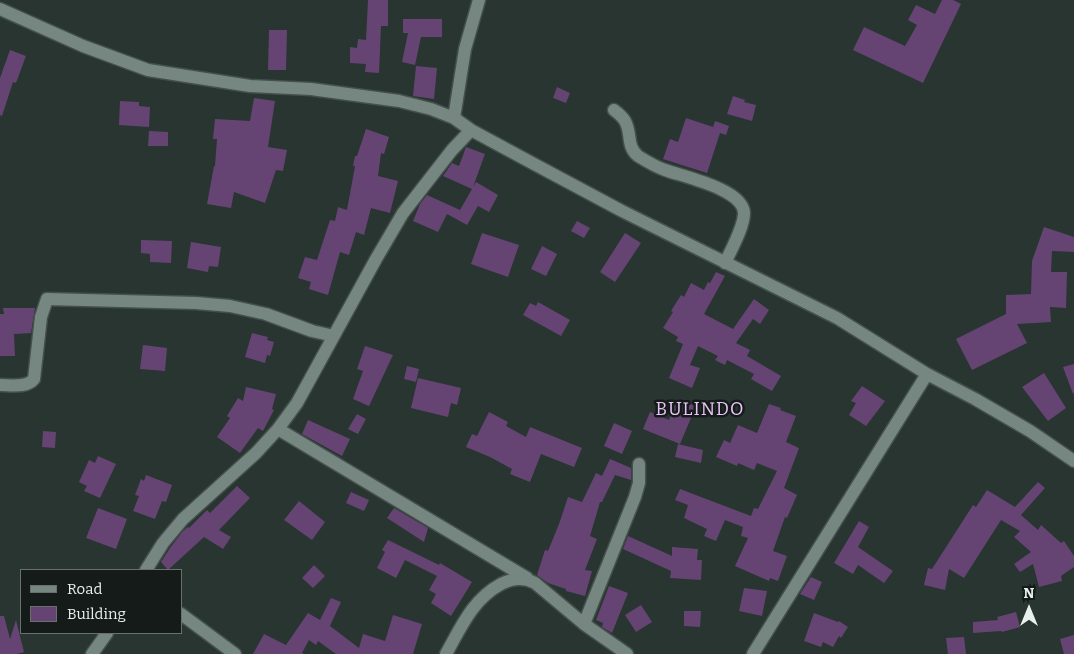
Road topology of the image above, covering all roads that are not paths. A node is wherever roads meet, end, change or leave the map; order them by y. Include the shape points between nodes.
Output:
1 (480, 0) edge
2 (0, 9) edge
3 (614, 110) dead end
4 (454, 118) junction
5 (471, 130) junction
6 (725, 263) junction
7 (334, 336) junction
8 (927, 374) junction
9 (0, 385) edge
10 (278, 429) junction
11 (1072, 457) edge
12 (639, 464) dead end
13 (147, 569) edge
14 (526, 578) junction
15 (182, 615) edge
16 (584, 624) junction
17 (106, 634) edge
18 (92, 654) edge
19 (235, 654) edge
20 (446, 654) edge
21 (627, 654) edge
22 (753, 654) edge

1 - 4 street via 465,49
2 - 4 street via 83,46 148,70 250,86 311,89 399,102
3 - 6 street via 624,119 630,147 640,157 663,169 721,189 741,203 744,212 742,223
4 - 5 street
5 - 6 street
5 - 7 street via 403,213
6 - 8 street via 837,318
7 - 9 street via 230,306 46,299 34,379 24,385
7 - 10 street via 297,403
8 - 11 street
8 - 22 street
10 - 13 street via 183,519
10 - 14 street
12 - 16 street via 635,497
14 - 16 street
14 - 20 street via 505,582 485,594 468,614
15 - 19 street
16 - 21 street
17 - 18 street

